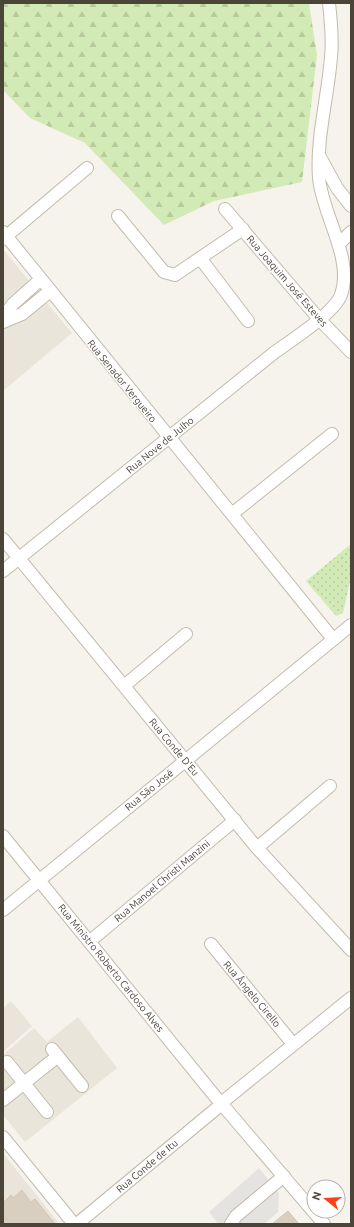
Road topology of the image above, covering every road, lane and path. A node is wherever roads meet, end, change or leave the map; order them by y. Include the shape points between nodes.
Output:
1 (329, 3) edge
2 (319, 154) junction
3 (87, 168) dead end
4 (351, 206) edge
5 (225, 209) dead end
6 (118, 216) dead end
7 (243, 230) junction
8 (351, 232) edge
9 (4, 236) edge
10 (339, 244) junction
11 (200, 258) junction
12 (41, 279) junction
13 (50, 291) junction
14 (3, 316) edge
15 (319, 319) junction
16 (248, 321) dead end
17 (3, 322) edge
18 (351, 352) edge
19 (332, 434) dead end
20 (168, 438) junction
21 (232, 514) junction
22 (3, 539) edge
23 (19, 558) junction
24 (3, 572) edge
25 (351, 625) edge
26 (186, 634) dead end
27 (333, 639) junction
28 (124, 686) junction
29 (185, 761) junction
30 (330, 786) dead end
31 (235, 820) junction
32 (3, 836) edge
33 (257, 848) junction
34 (40, 880) junction
35 (3, 910) edge
36 (89, 942) junction
37 (211, 944) dead end
38 (351, 950) edge
39 (351, 998) edge
40 (293, 1044) junction
41 (7, 1062) dead end
42 (24, 1083) junction
43 (82, 1086) dead end
44 (3, 1100) edge
45 (221, 1104) junction
46 (47, 1112) dead end
47 (3, 1137) edge
48 (284, 1176) junction
49 (75, 1224) edge
50 (231, 1224) edge
51 (324, 1224) edge

1 - 2 street, Rua Nove de Julho via 332,28 331,57
2 - 4 street via 337,188
2 - 10 street, Rua Nove de Julho via 322,196
3 - 9 street
5 - 7 street, Rua Joaquim José Esteves
6 - 11 street via 167,274 175,275
7 - 11 street
7 - 15 street, Rua Joaquim José Esteves
8 - 10 street
9 - 12 street, Rua Senador Vergueiro
10 - 15 street, Rua Nove de Julho via 344,279 341,295
11 - 16 street
12 - 13 street, Rua Senador Vergueiro
12 - 14 street
13 - 17 street via 22,314
13 - 20 street, Rua Senador Vergueiro
15 - 18 street, Rua Joaquim José Esteves
15 - 20 street, Rua Nove de Julho
19 - 21 street
20 - 21 street, Rua Senador Vergueiro
20 - 23 street, Rua Nove de Julho
21 - 27 street, Rua Senador Vergueiro
22 - 23 street, Rua Conde D'Eu
23 - 24 street, Rua Nove de Julho
23 - 28 street, Rua Conde D'Eu
25 - 27 street, Rua São José
26 - 28 street
27 - 29 street, Rua São José
28 - 29 street, Rua Conde D'Eu
29 - 31 street, Rua Conde D'Eu
29 - 34 street, Rua São José
30 - 33 street
31 - 33 street, Rua Conde D'Eu
31 - 36 street, Rua Manoel Christi Manzini
32 - 34 street, Rua Ministro Roberto Cardoso Alves
33 - 38 street, Rua Conde D'Eu
34 - 35 street, Rua São José
34 - 36 street, Rua Ministro Roberto Cardoso Alves
36 - 45 street, Rua Ministro Roberto Cardoso Alves
37 - 40 street, Rua Ângelo Cirello
39 - 40 street, Rua Conde de Itu
40 - 45 street, Rua Conde de Itu
41 - 42 street
42 - 43 street via 55,1052
42 - 44 street
42 - 46 street
45 - 48 street, Rua Ministro Roberto Cardoso Alves
45 - 49 street, Rua Conde de Itu
47 - 49 street
48 - 50 street via 236,1216
48 - 51 street, Rua Ministro Roberto Cardoso Alves

